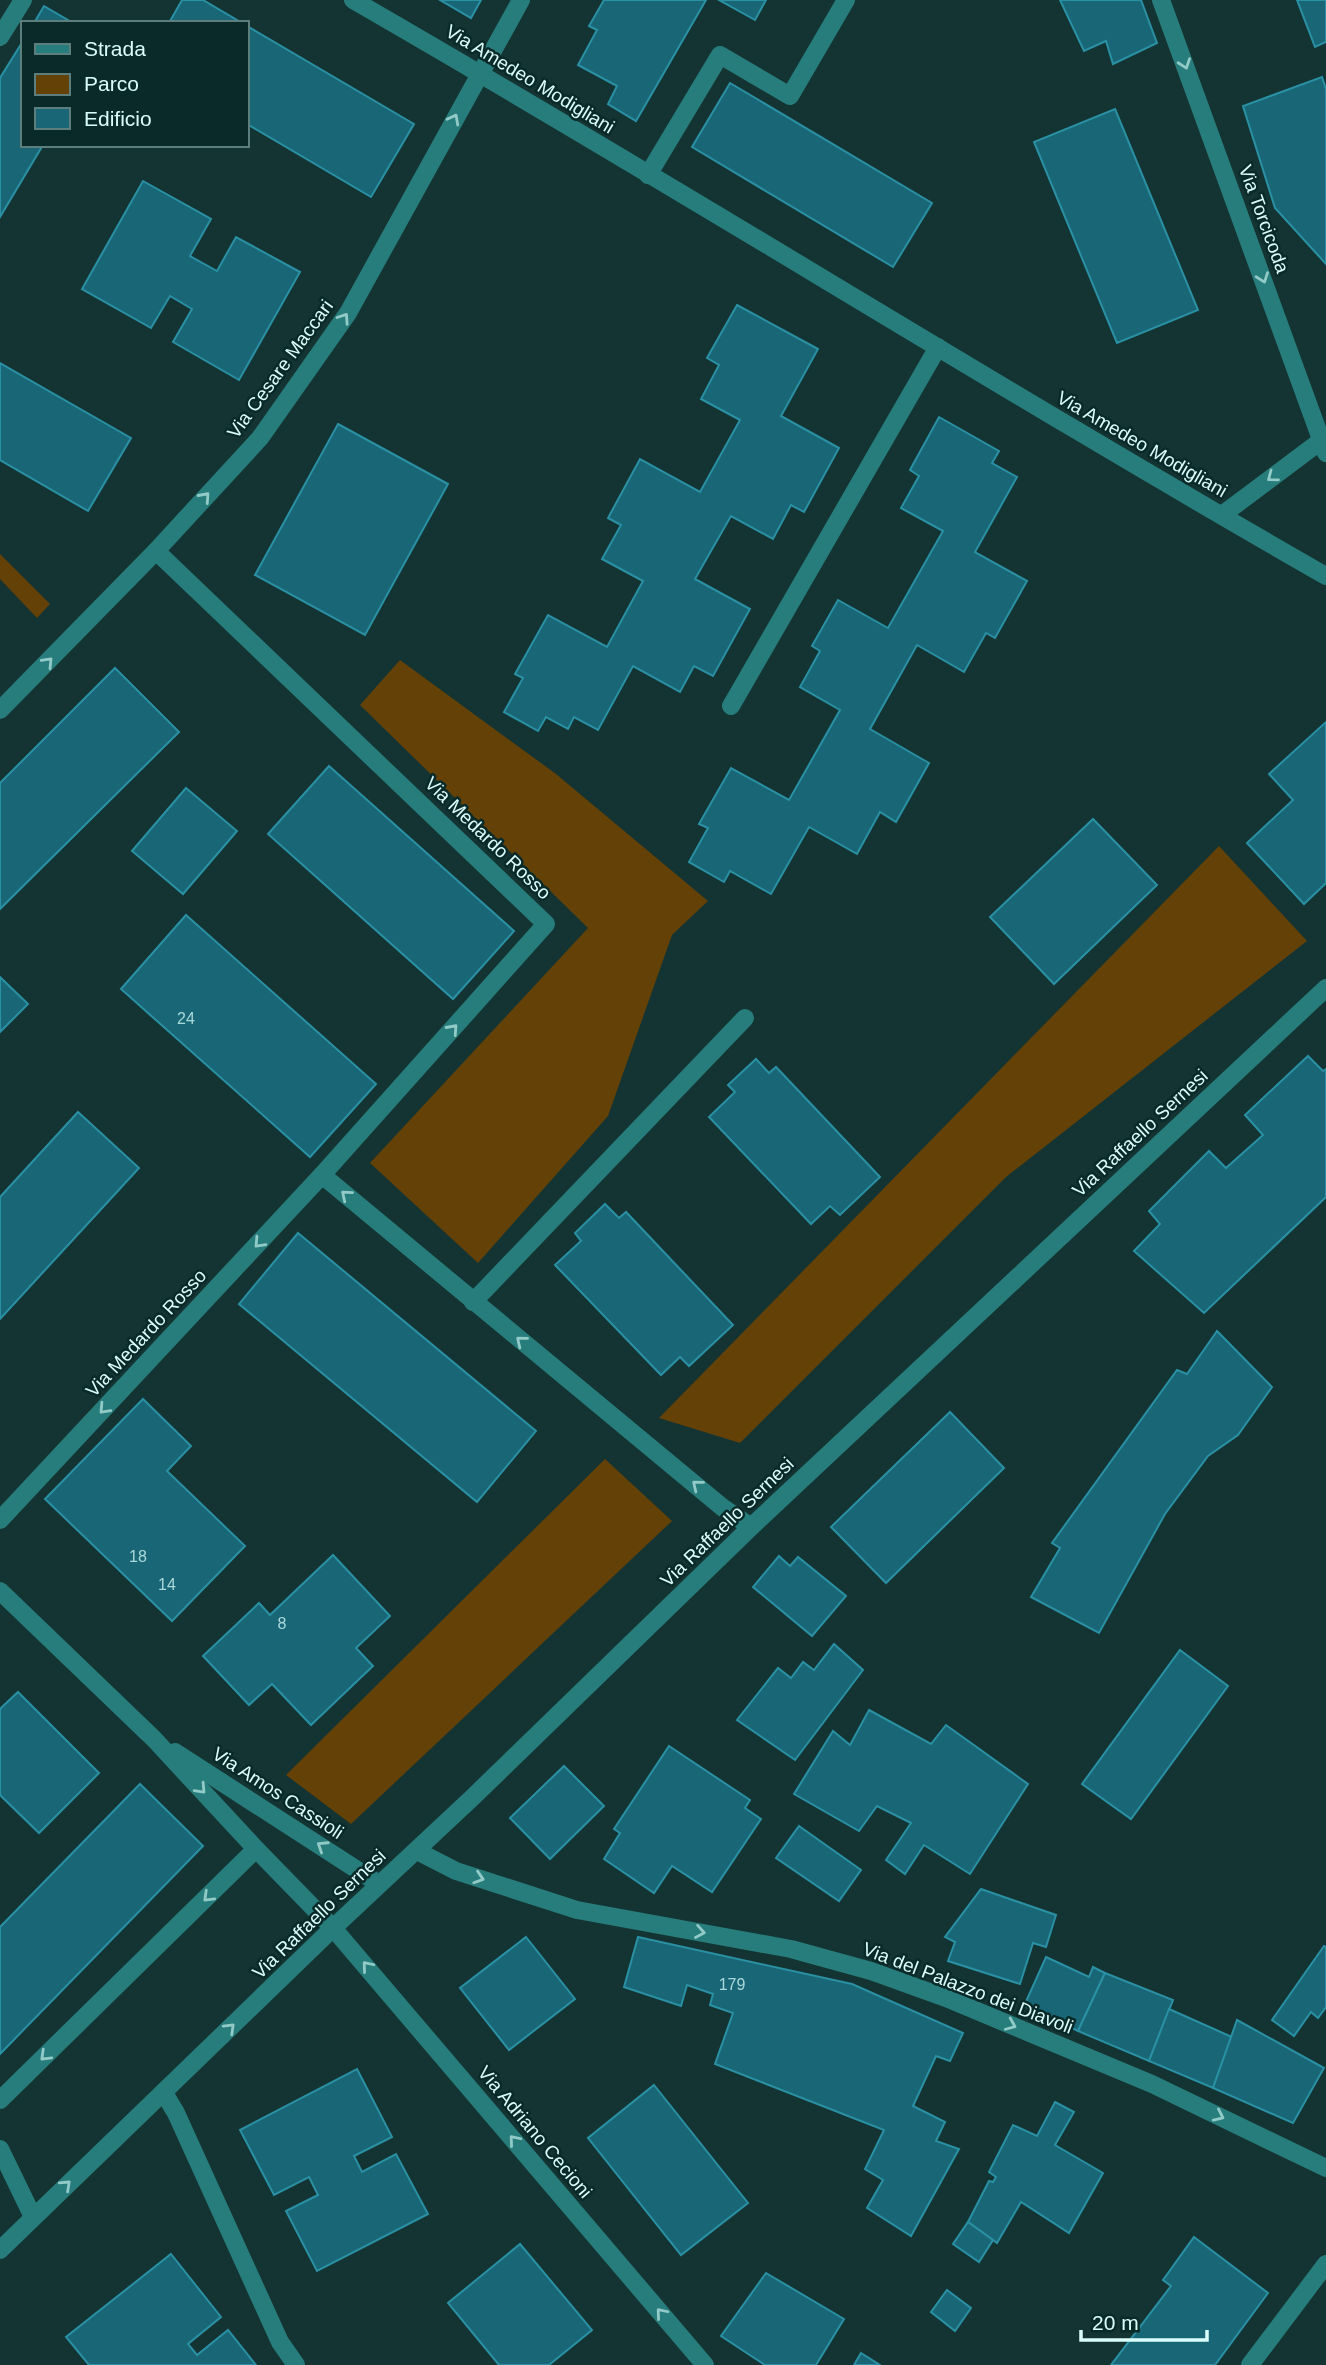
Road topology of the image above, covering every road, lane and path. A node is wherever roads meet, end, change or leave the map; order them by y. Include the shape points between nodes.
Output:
1 (23, 0) edge
2 (353, 0) edge
3 (521, 0) edge
4 (846, 0) edge
5 (1161, 0) edge
6 (0, 37) edge
7 (480, 73) junction
8 (648, 175) junction
9 (937, 347) junction
10 (1325, 443) edge
11 (1222, 515) junction
12 (156, 551) junction
13 (1326, 576) edge
14 (731, 706) dead end
15 (0, 710) edge
16 (1326, 988) edge
17 (745, 1018) dead end
18 (322, 1175) junction
19 (473, 1302) junction
20 (0, 1520) edge
21 (751, 1527) junction
22 (0, 1591) edge
23 (154, 1739) junction
24 (256, 1849) junction
25 (417, 1851) junction
26 (379, 1884) junction
27 (332, 1928) junction
28 (164, 2092) junction
29 (0, 2101) edge
30 (0, 2149) edge
31 (1326, 2168) edge
32 (33, 2217) junction
33 (0, 2250) edge
34 (1326, 2264) edge
35 (296, 2365) edge
36 (705, 2365) edge
37 (1250, 2365) edge

1 - 6 street
2 - 7 street, Via Amedeo Modigliani
3 - 7 street, Via Cesare Maccari
4 - 8 street via 790,96 720,55
5 -> 10 street, Via Torcicoda
7 - 8 street, Via Amedeo Modigliani
12 -> 7 street, Via Cesare Maccari via 260,438 348,313
8 - 9 street, Via Amedeo Modigliani
9 - 11 street, Via Amedeo Modigliani
9 - 14 street
10 -> 11 street
11 - 13 street, Via Amedeo Modigliani
15 -> 12 street, Via Cesare Maccari
18 -> 12 street, Via Medardo Rosso via 546,924
16 - 21 street, Via Raffaello Sernesi
17 - 19 street
19 -> 18 street
18 -> 20 street, Via Medardo Rosso
21 -> 19 street
21 - 25 street, Via Raffaello Sernesi
22 - 23 street, Via Amos Cassioli
23 -> 24 street, Via Amos Cassioli
26 -> 23 street, Via Amos Cassioli
24 - 27 street, Via Amos Cassioli
24 -> 29 street
25 - 26 street, Via Raffaello Sernesi
25 -> 31 street, Via del Palazzo dei Diavoli via 456,1871 577,1910 791,1949 871,1971 1152,2084
26 - 27 street, Via Raffaello Sernesi
28 -> 27 street, Via Raffaello Sernesi
36 -> 27 street, Via Adriano Cecioni
32 -> 28 street, Via Raffaello Sernesi
28 - 35 street via 280,2342
30 - 32 street
32 - 33 street, Via Raffaello Sernesi
34 - 37 street

